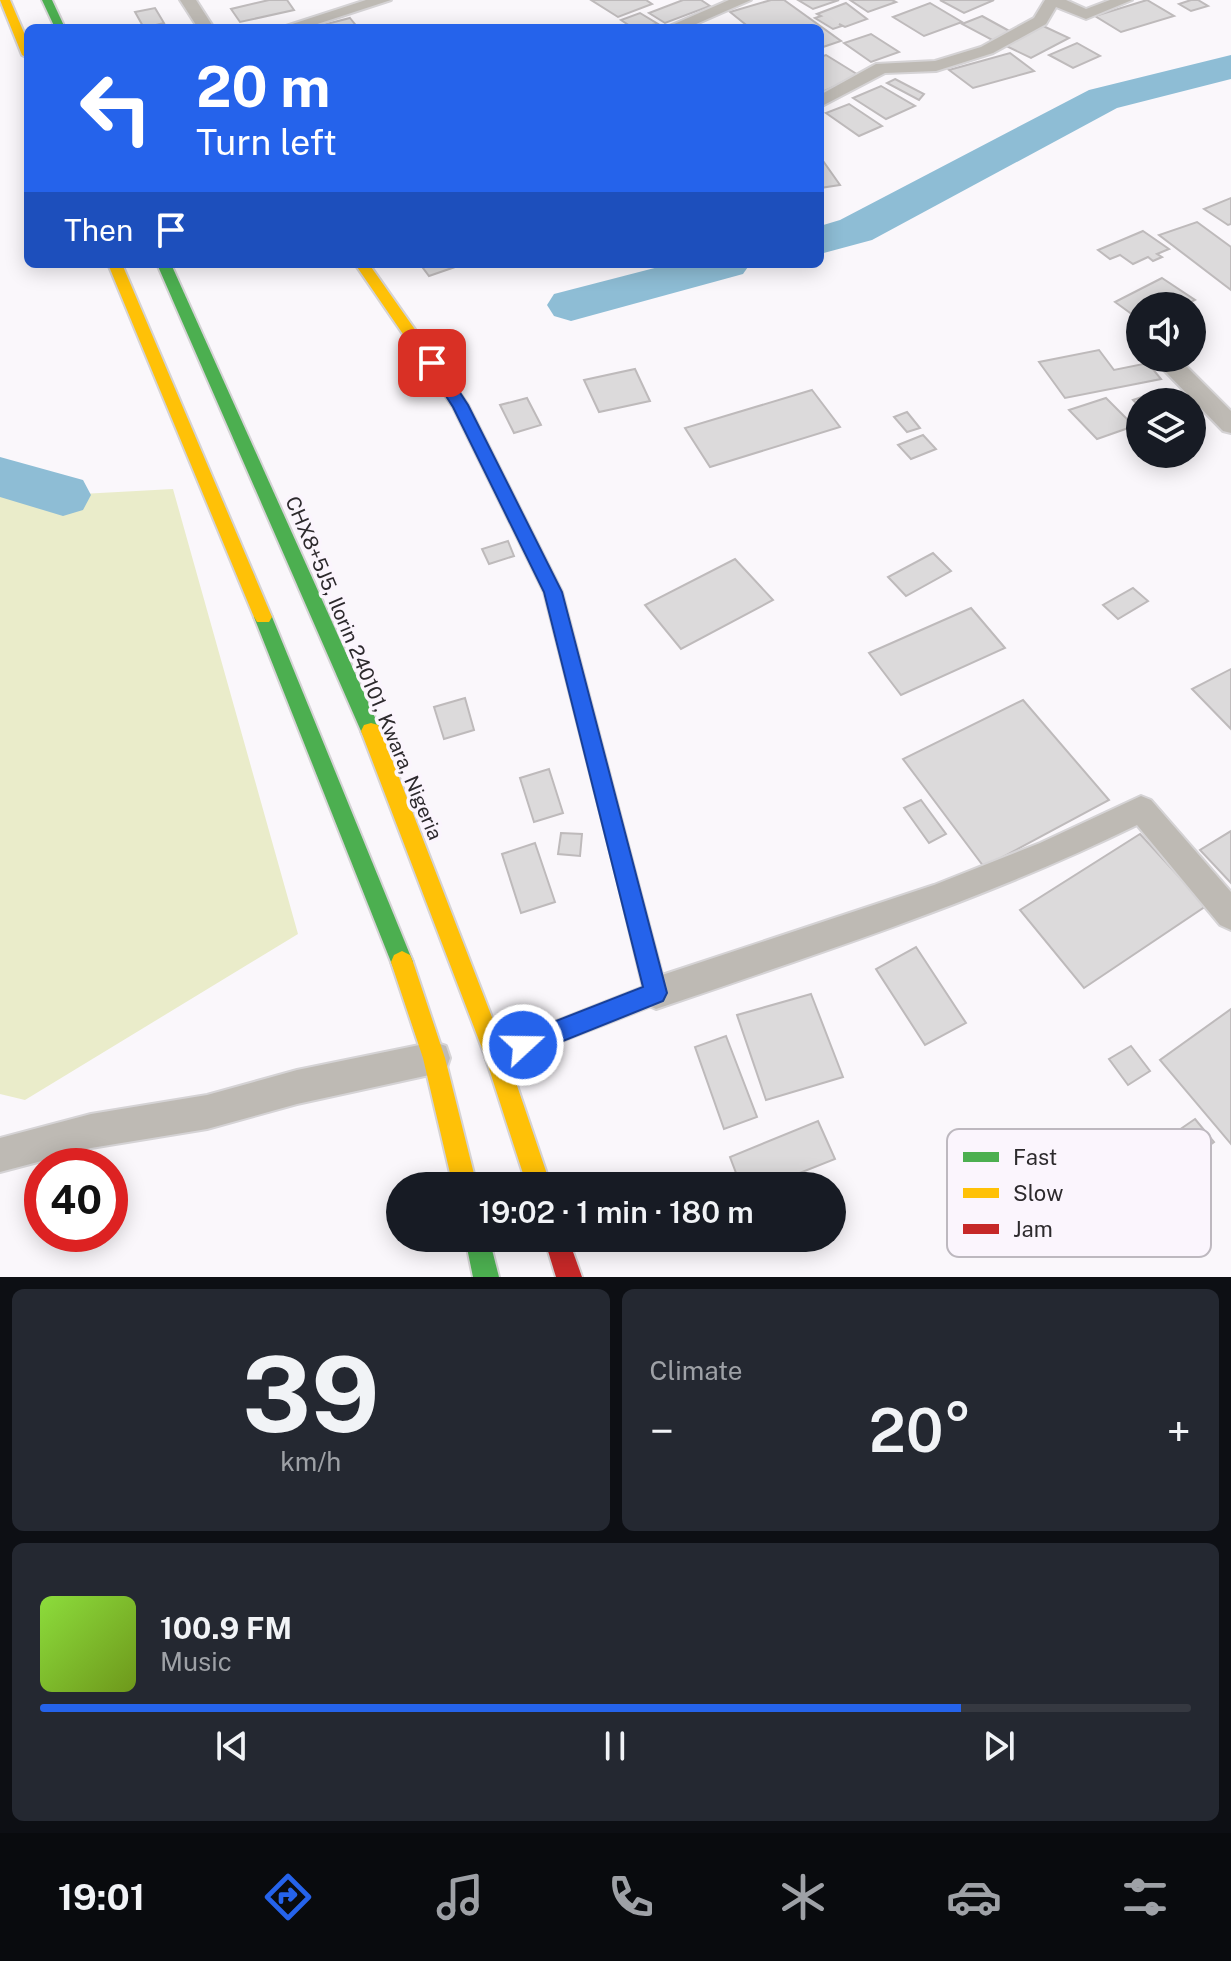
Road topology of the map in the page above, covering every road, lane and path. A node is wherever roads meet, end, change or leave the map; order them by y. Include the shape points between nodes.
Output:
1 (5, 0) edge
2 (47, 0) edge
3 (188, 0) edge
4 (383, 0) edge
5 (743, 0) edge
6 (1053, 0) edge
7 (1124, 0) edge
8 (58, 24) edge
9 (203, 24) edge
10 (302, 24) edge
11 (683, 24) edge
12 (24, 45) edge
13 (824, 100) edge
14 (117, 268) edge
15 (166, 268) edge
16 (365, 268) edge
17 (1179, 372) edge
18 (1231, 425) edge
19 (1231, 915) edge
20 (656, 993) junction
21 (496, 1056) junction
22 (434, 1058) junction
23 (0, 1155) edge
24 (462, 1172) edge
25 (534, 1172) edge
26 (480, 1252) edge
27 (561, 1252) edge
28 (486, 1277) edge
29 (569, 1277) edge

1 - 12 main road
2 - 8 main road
3 - 9 street
4 - 10 street
5 - 11 street
6 - 7 street via 1086,14
6 - 13 street via 1040,21 987,50 936,66 882,68
14 - 22 main road via 331,780
15 - 21 main road, CHX8+5J5, Ilorin 240101, Kwara, Nigeria via 375,740
16 - 20 main road via 460,405 553,592
17 - 18 street
19 - 20 street via 1141,809 1050,853 890,916
20 - 21 main road
21 - 25 main road, CHX8+5J5, Ilorin 240101, Kwara, Nigeria
22 - 23 street
22 - 24 main road
26 - 28 main road
27 - 29 main road

